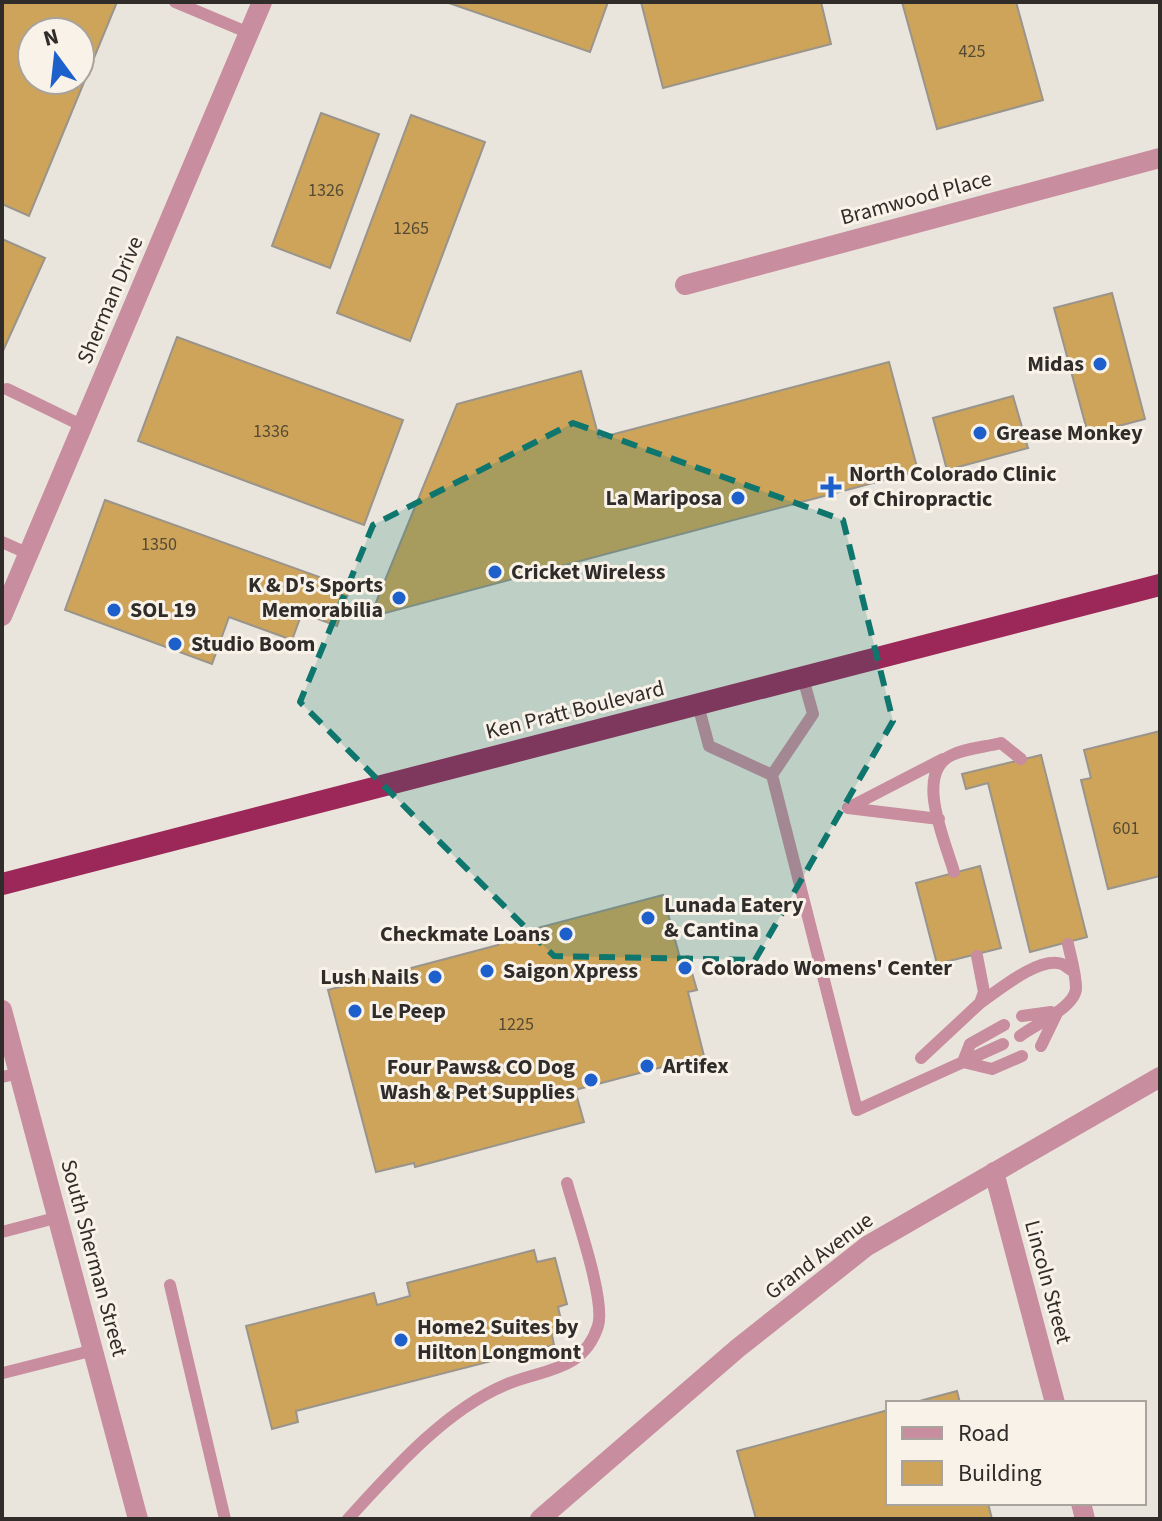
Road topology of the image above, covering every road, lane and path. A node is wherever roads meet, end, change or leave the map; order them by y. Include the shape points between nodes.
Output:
1 (175, 2) edge
2 (262, 2) edge
3 (249, 33) junction
4 (1160, 158) edge
5 (685, 285) dead end
6 (7, 389) dead end
7 (83, 426) junction
8 (2, 542) edge
9 (29, 554) junction
10 (1160, 585) edge
11 (2, 616) edge
12 (803, 678) junction
13 (698, 705) junction
14 (949, 755) junction
15 (1021, 759) dead end
16 (772, 775) junction
17 (939, 819) junction
18 (954, 872) dead end
19 (2, 884) edge
20 (1068, 944) dead end
21 (977, 956) dead end
22 (1073, 971) junction
23 (980, 1003) junction
24 (2, 1010) edge
25 (1058, 1012) junction
26 (1022, 1016) dead end
27 (1004, 1025) dead end
28 (1020, 1036) dead end
29 (1003, 1044) dead end
30 (1041, 1046) dead end
31 (1022, 1056) dead end
32 (921, 1058) dead end
33 (963, 1062) junction
34 (11, 1075) edge
35 (1160, 1077) edge
36 (994, 1172) junction
37 (567, 1183) dead end
38 (59, 1217) junction
39 (2, 1232) edge
40 (170, 1285) dead end
41 (94, 1350) junction
42 (3, 1373) edge
43 (1054, 1401) edge
44 (138, 1519) edge
45 (225, 1519) edge
46 (348, 1519) edge
47 (540, 1519) edge

1 - 3 lane
2 - 3 street, Sherman Drive
3 - 7 street, Sherman Drive
4 - 5 street, Bramwood Place
6 - 7 lane
7 - 9 street, Sherman Drive
8 - 9 lane
9 - 11 street, Sherman Drive
10 - 12 highway, Ken Pratt Boulevard
12 - 13 highway, Ken Pratt Boulevard
12 - 16 lane via 813,714
13 - 16 lane via 709,746
13 - 19 highway, Ken Pratt Boulevard
14 - 15 lane via 1001,743
14 - 17 lane via 932,784
14 - 17 lane via 848,808
16 - 33 lane via 857,1110
17 - 18 lane
20 - 22 lane
21 - 23 lane via 984,992
22 - 23 lane via 1044,964
22 - 25 lane via 1077,991
23 - 32 lane
24 - 34 street, South Sherman Street
25 - 26 lane
25 - 28 lane
25 - 30 lane
27 - 33 lane via 970,1044
29 - 33 lane
31 - 33 lane via 992,1069
34 - 38 street, South Sherman Street
35 - 36 street, Grand Avenue
36 - 43 street, Lincoln Street
36 - 47 street, Grand Avenue via 867,1246 738,1348
37 - 46 lane via 597,1293 599,1324 587,1347 567,1365 506,1384 467,1406 397,1465
38 - 39 lane
38 - 41 street, South Sherman Street
40 - 45 lane
41 - 42 lane
41 - 44 street, South Sherman Street

